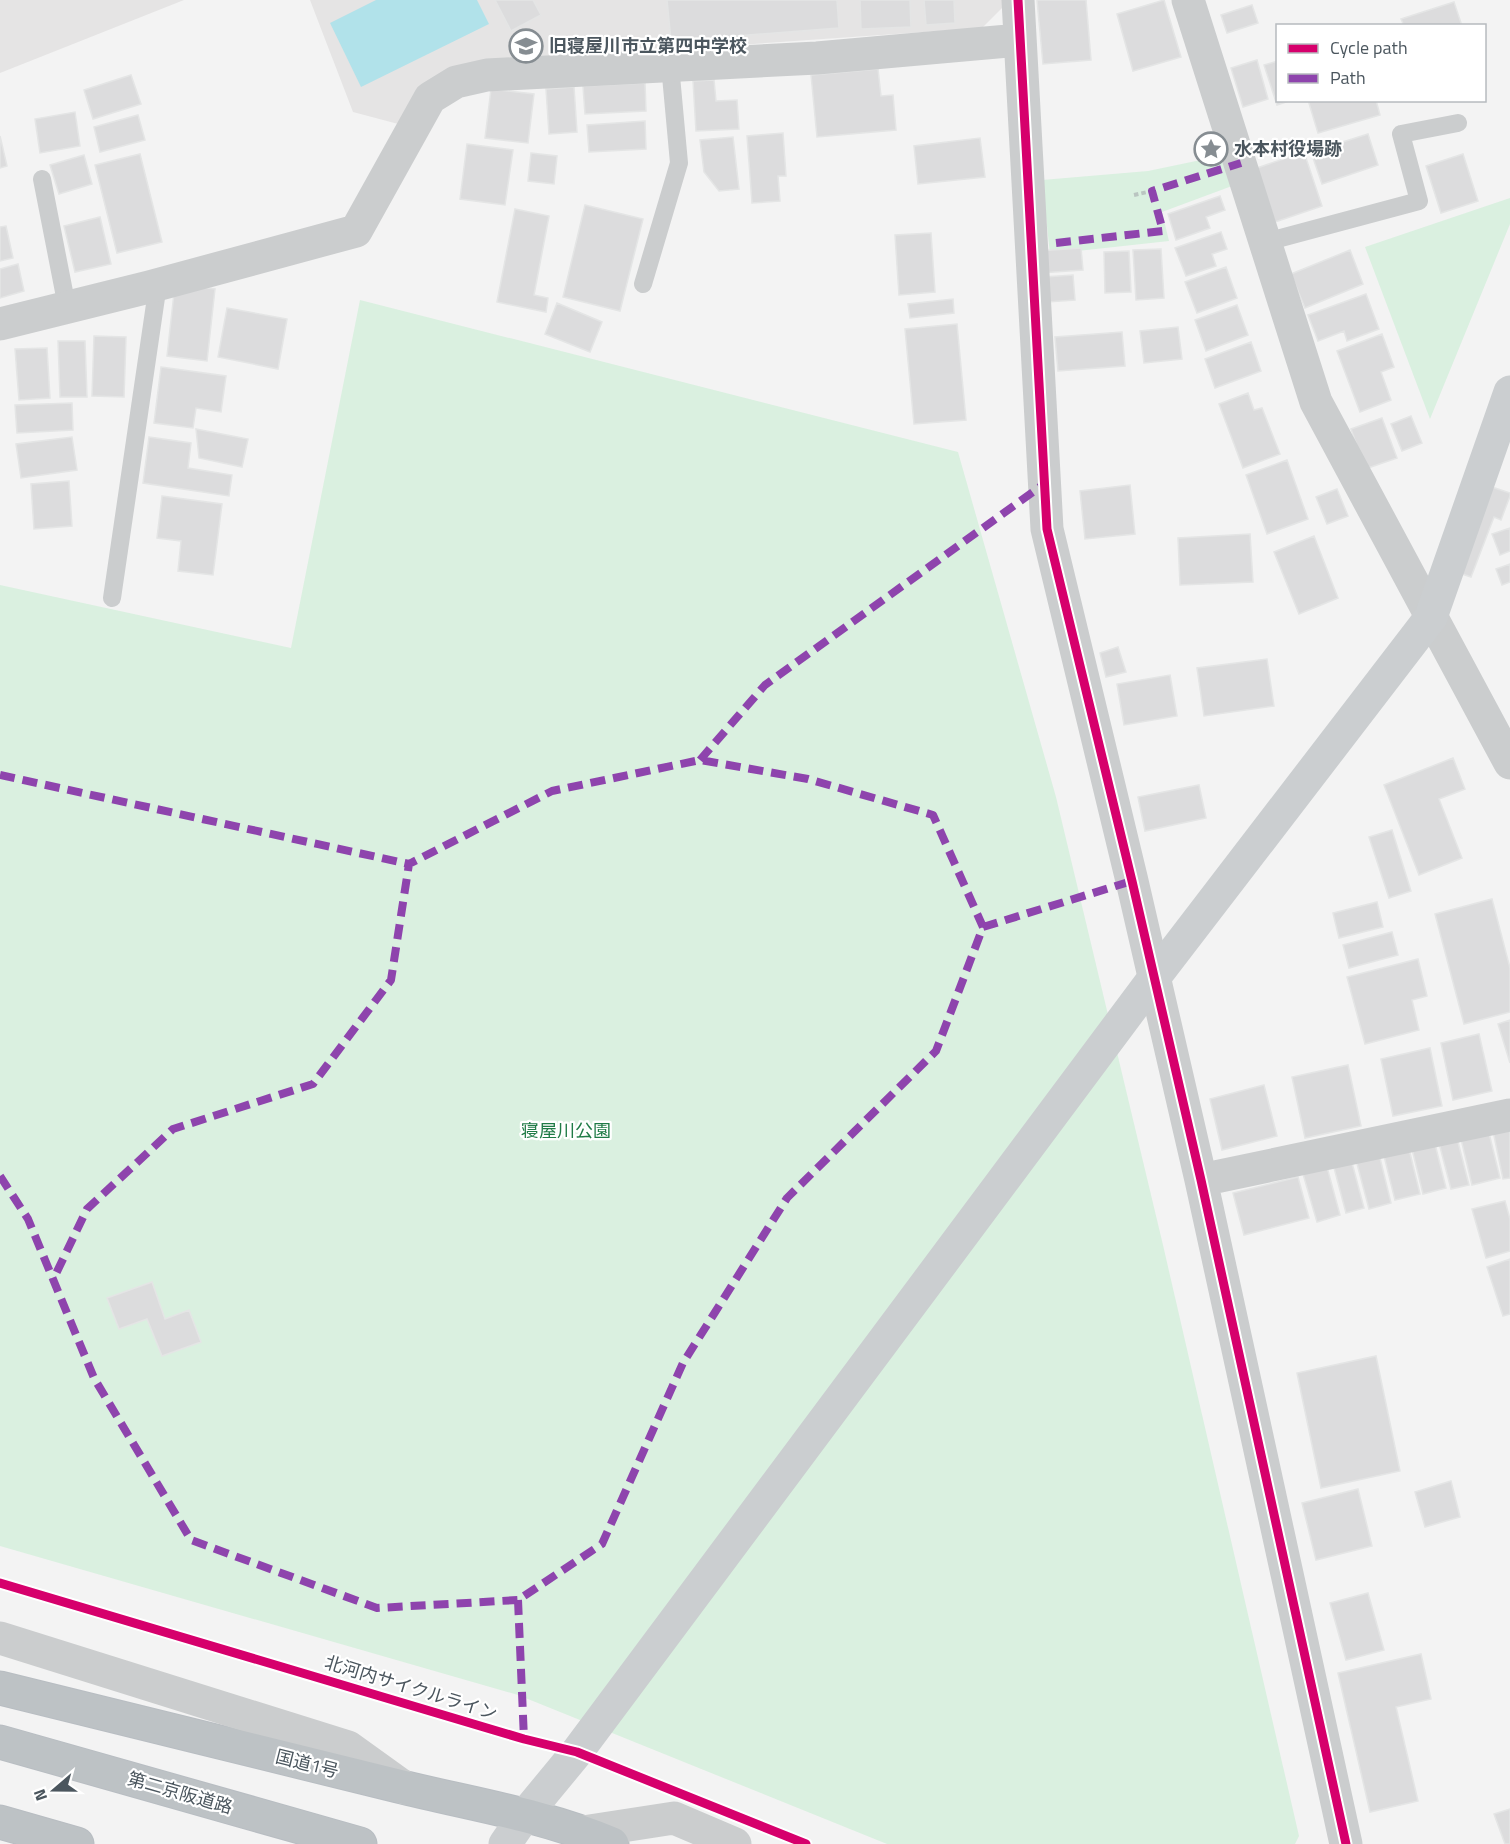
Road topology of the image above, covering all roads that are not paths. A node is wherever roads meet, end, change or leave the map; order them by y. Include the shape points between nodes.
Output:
1 (1018, 0) edge
2 (1188, 0) edge
3 (1020, 40) junction
4 (670, 65) junction
5 (1458, 123) dead end
6 (42, 179) dead end
7 (1266, 242) junction
8 (158, 284) junction
9 (643, 284) dead end
10 (67, 307) junction
11 (0, 324) edge
12 (1510, 392) edge
13 (112, 598) dead end
14 (1431, 617) junction
15 (1510, 764) edge
16 (1154, 978) junction
17 (1510, 1116) edge
18 (1201, 1180) junction
19 (0, 1638) edge
20 (0, 1688) edge
21 (0, 1742) edge
22 (405, 1788) junction
23 (525, 1815) junction
24 (0, 1821) edge
25 (598, 1838) edge
26 (77, 1844) edge
27 (360, 1844) edge
28 (506, 1844) edge
29 (735, 1844) edge
30 (1346, 1844) edge

1 - 3 street
2 - 7 street
3 - 4 street via 817,58
3 - 16 street via 1047,529
4 - 8 street via 487,75 456,82 430,98 356,231
4 - 9 lane via 679,163
5 - 7 lane via 1401,134 1419,201
6 - 10 lane
7 - 14 street via 1316,402
8 - 10 street
8 - 13 lane
10 - 11 street
12 - 14 street
14 - 15 street
14 - 16 street
16 - 18 street
16 - 23 street via 577,1752
17 - 18 street
18 - 30 street
19 - 22 street via 348,1747
20 - 22 highway, 国道1号
21 - 27 highway, 第二京阪道路
22 - 23 highway, 国道1号
23 - 25 highway, 国道1号
23 - 28 street
24 - 26 highway
25 - 29 street via 674,1818

